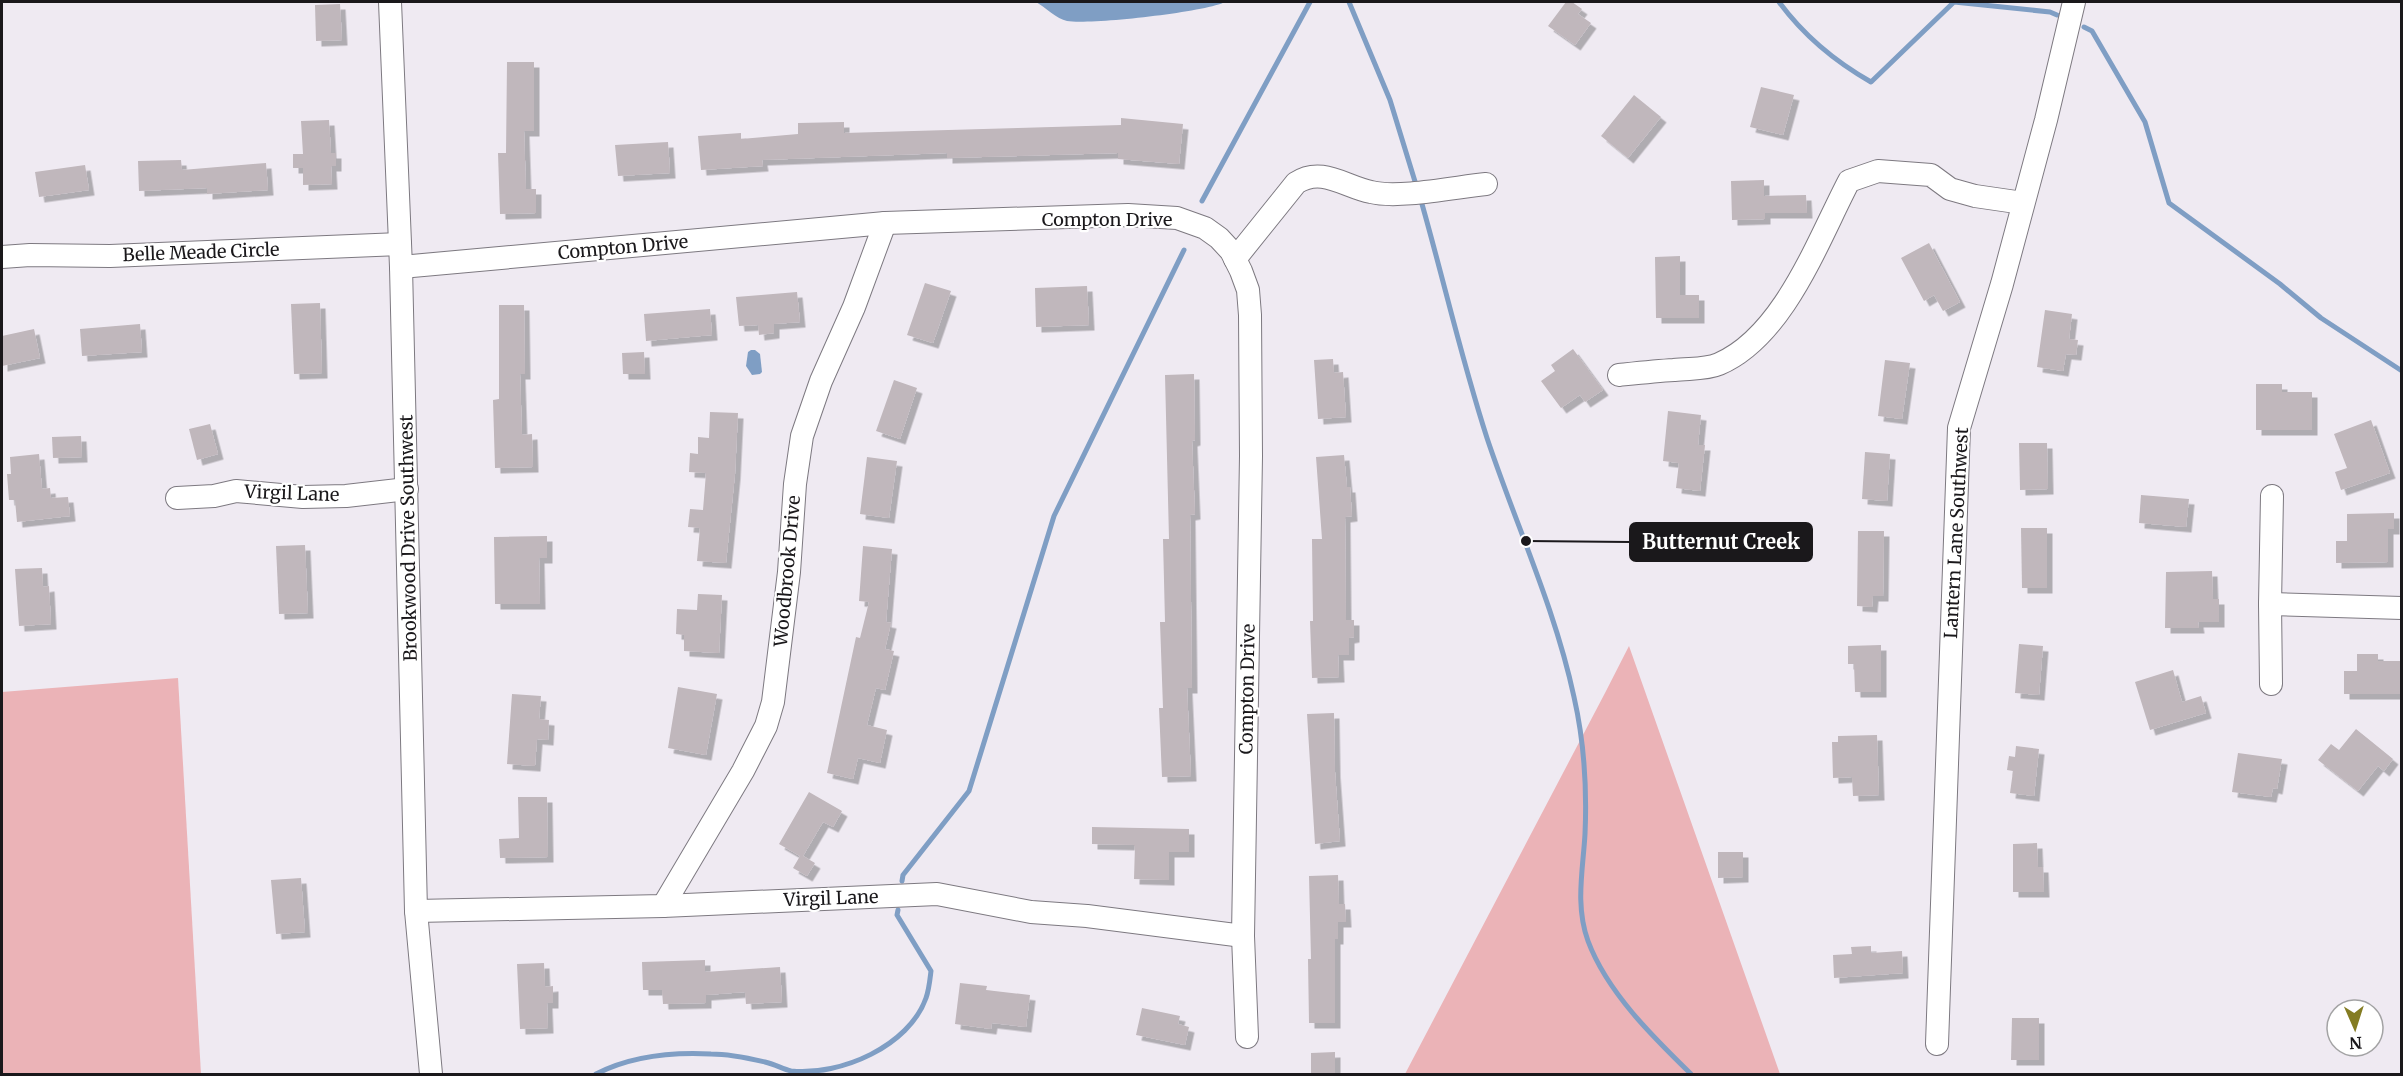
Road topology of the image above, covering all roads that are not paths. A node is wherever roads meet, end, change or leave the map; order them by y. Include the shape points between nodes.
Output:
1 (390, 2) edge
2 (2074, 2) edge
3 (1486, 184) dead end
4 (2023, 203) junction
5 (885, 223) junction
6 (400, 244) junction
7 (2, 257) edge
8 (1235, 259) junction
9 (401, 267) junction
10 (1620, 375) dead end
11 (407, 489) junction
12 (2272, 496) dead end
13 (177, 498) dead end
14 (2270, 604) junction
15 (2402, 608) edge
16 (2271, 684) dead end
17 (663, 906) junction
18 (416, 911) junction
19 (1243, 936) junction
20 (1247, 1037) dead end
21 (1937, 1044) dead end
22 (431, 1074) edge

1 - 6 street, Brookwood Drive Southwest
2 - 4 street, Lantern Lane Southwest
3 - 8 street via 1388,194 1323,176 1303,179
4 - 10 street via 1950,189 1931,175 1878,171 1849,181 1794,292 1742,351 1718,365 1700,369
4 - 21 street, Lantern Lane Southwest via 1959,428
5 - 8 street, Compton Drive via 1128,215 1177,218 1205,228 1219,238
5 - 9 street, Compton Drive
5 - 17 street, Woodbrook Drive via 802,436 773,702 766,726 744,771
6 - 7 street, Belle Meade Circle
6 - 9 street, Brookwood Drive Southwest
8 - 19 street, Compton Drive via 1248,290 1250,315
9 - 11 street, Brookwood Drive Southwest
11 - 13 street, Virgil Lane via 303,497 236,491
11 - 18 street, Brookwood Drive Southwest
12 - 14 street
14 - 15 street
14 - 16 street
17 - 18 street, Virgil Lane
17 - 19 street, Virgil Lane via 937,894 1032,912
18 - 22 street, Brookwood Drive Southwest
19 - 20 street, Compton Drive

